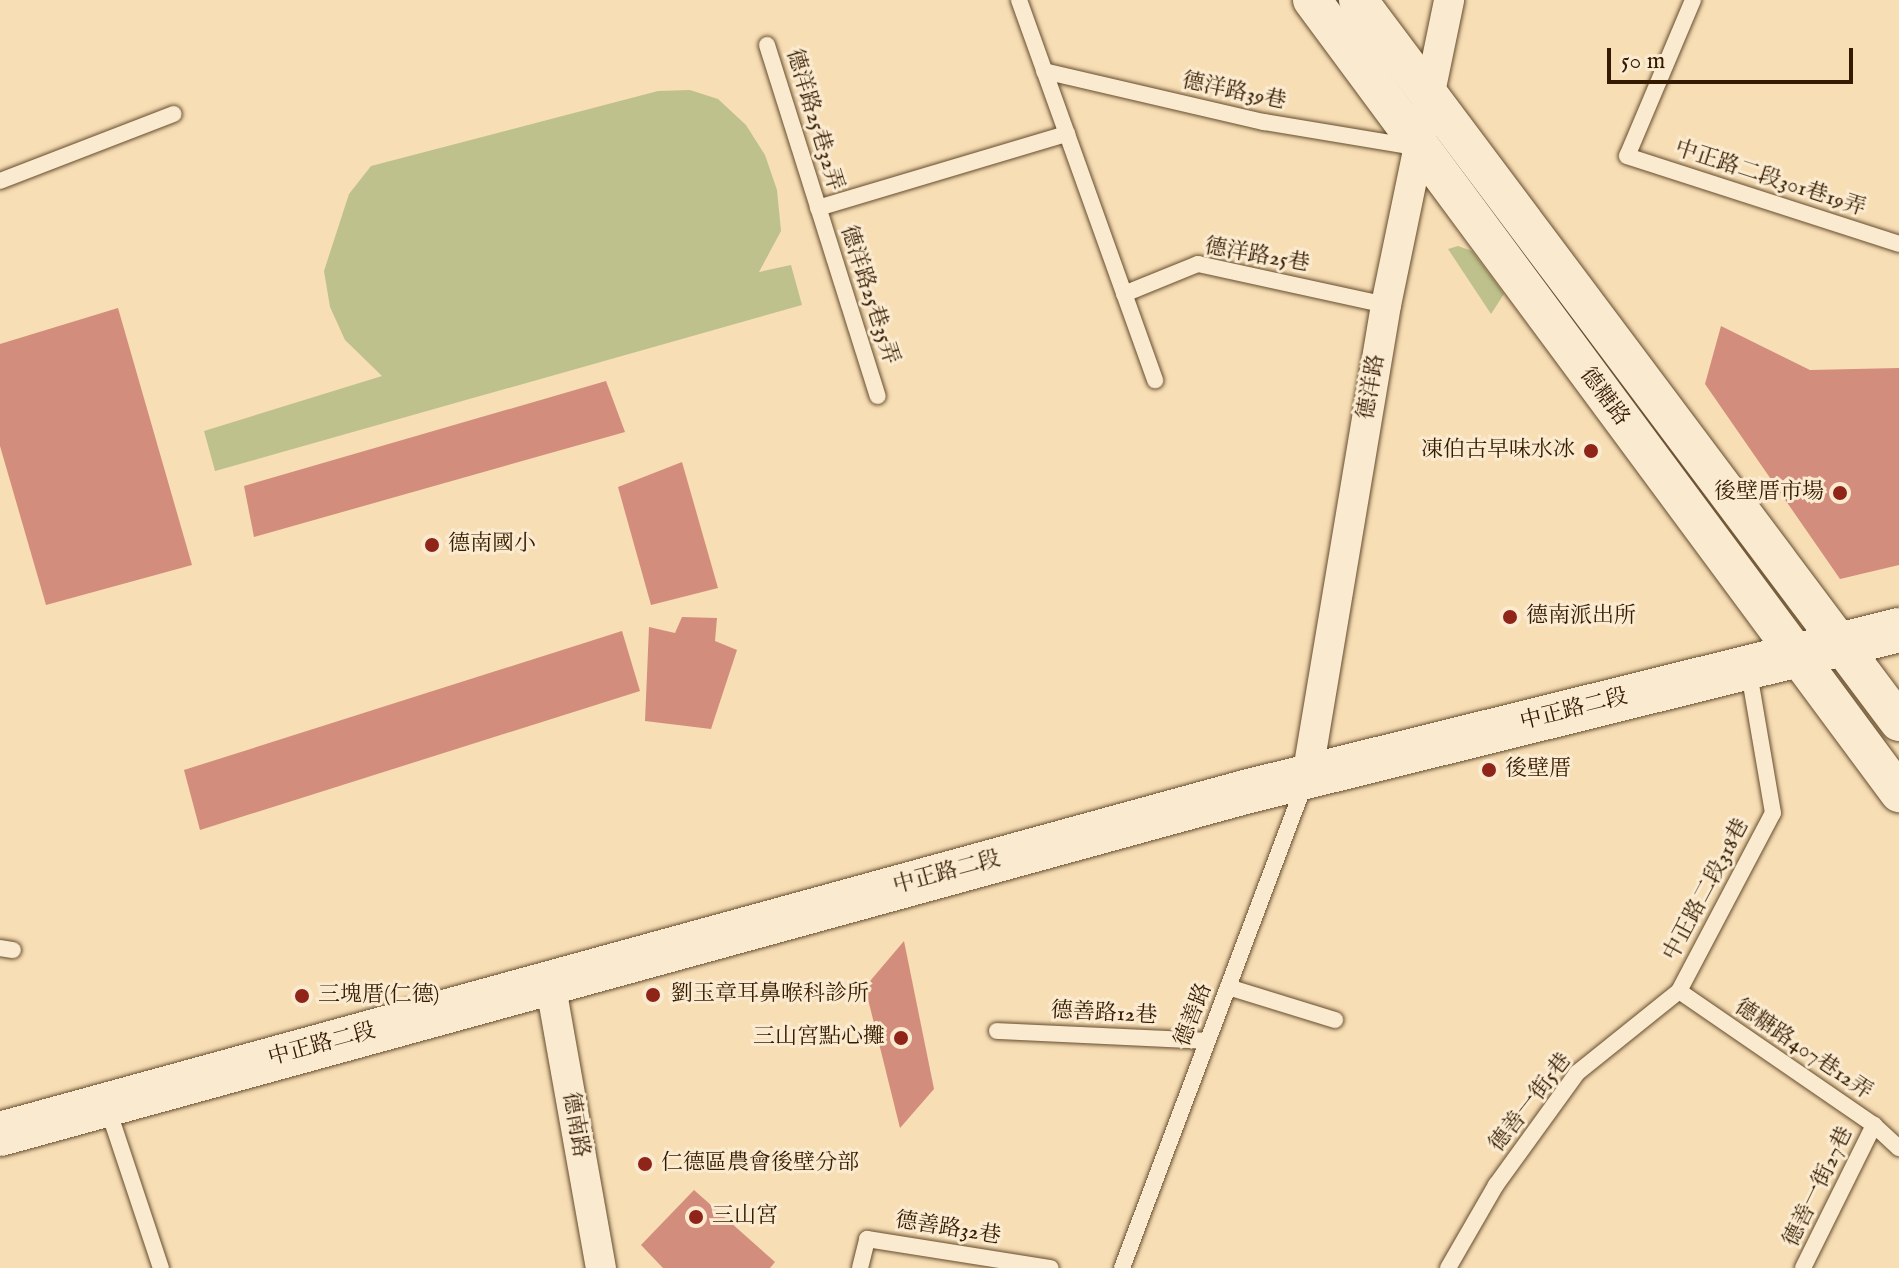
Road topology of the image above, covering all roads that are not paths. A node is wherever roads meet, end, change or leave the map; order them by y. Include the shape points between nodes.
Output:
1 (1019, 0) edge
2 (1312, 0) edge
3 (1358, 0) edge
4 (1449, 0) edge
5 (1693, 0) edge
6 (767, 45) dead end
7 (1044, 71) junction
8 (1430, 101) junction
9 (174, 114) dead end
10 (1067, 134) junction
11 (1417, 147) junction
12 (0, 181) edge
13 (818, 208) junction
14 (1899, 244) edge
15 (1124, 294) junction
16 (1386, 305) junction
17 (1155, 380) dead end
18 (878, 396) dead end
19 (1899, 630) edge
20 (1842, 645) junction
21 (1799, 655) junction
22 (1748, 667) junction
23 (1899, 722) edge
24 (1307, 777) junction
25 (1899, 793) edge
26 (550, 982) junction
27 (1228, 987) junction
28 (1679, 991) junction
29 (1335, 1020) dead end
30 (997, 1031) dead end
31 (1207, 1041) junction
32 (106, 1105) junction
33 (1874, 1125) junction
34 (0, 1134) edge
35 (1899, 1148) edge
36 (161, 1268) edge
37 (601, 1268) edge
38 (860, 1268) edge
39 (1051, 1268) edge
40 (1122, 1268) edge
41 (1448, 1268) edge
42 (1803, 1268) edge

1 - 7 lane
2 - 11 street, 德糖路
3 - 8 street, 德糖路
4 - 8 street, 德洋路
5 - 14 lane, 中正路二段301巷19弄 via 1627,156
6 - 13 lane, 德洋路25巷32弄
7 - 10 lane
7 - 11 lane, 德洋路39巷 via 1264,122
8 - 11 street, 德洋路
8 - 20 street, 德糖路
9 - 12 lane
10 - 13 lane
10 - 15 lane
11 - 16 street, 德洋路
11 - 21 street, 德糖路
13 - 18 lane, 德洋路25巷35弄
15 - 16 lane, 德洋路25巷 via 1198,264
15 - 17 lane
16 - 24 street, 德洋路
19 - 20 main road, 中正路二段
20 - 21 main road, 中正路二段
20 - 23 street, 德糖路
21 - 22 main road, 中正路二段
21 - 25 street, 德糖路
22 - 24 main road, 中正路二段
22 - 28 lane, 中正路二段318巷 via 1773,813
24 - 26 main road, 中正路二段
24 - 27 lane, 德善路
26 - 32 main road, 中正路二段
26 - 37 street, 德南路
27 - 29 lane
27 - 31 lane, 德善路
28 - 33 lane, 德糖路407巷12弄
28 - 41 lane, 德善一街5巷 via 1577,1073 1496,1185
30 - 31 lane, 德善路12巷
31 - 40 lane, 德善路
32 - 34 main road, 中正路二段
32 - 36 lane
33 - 35 lane, 德糖路407巷12弄
33 - 42 lane, 德善一街27巷
38 - 39 lane, 德善路32巷 via 867,1239

